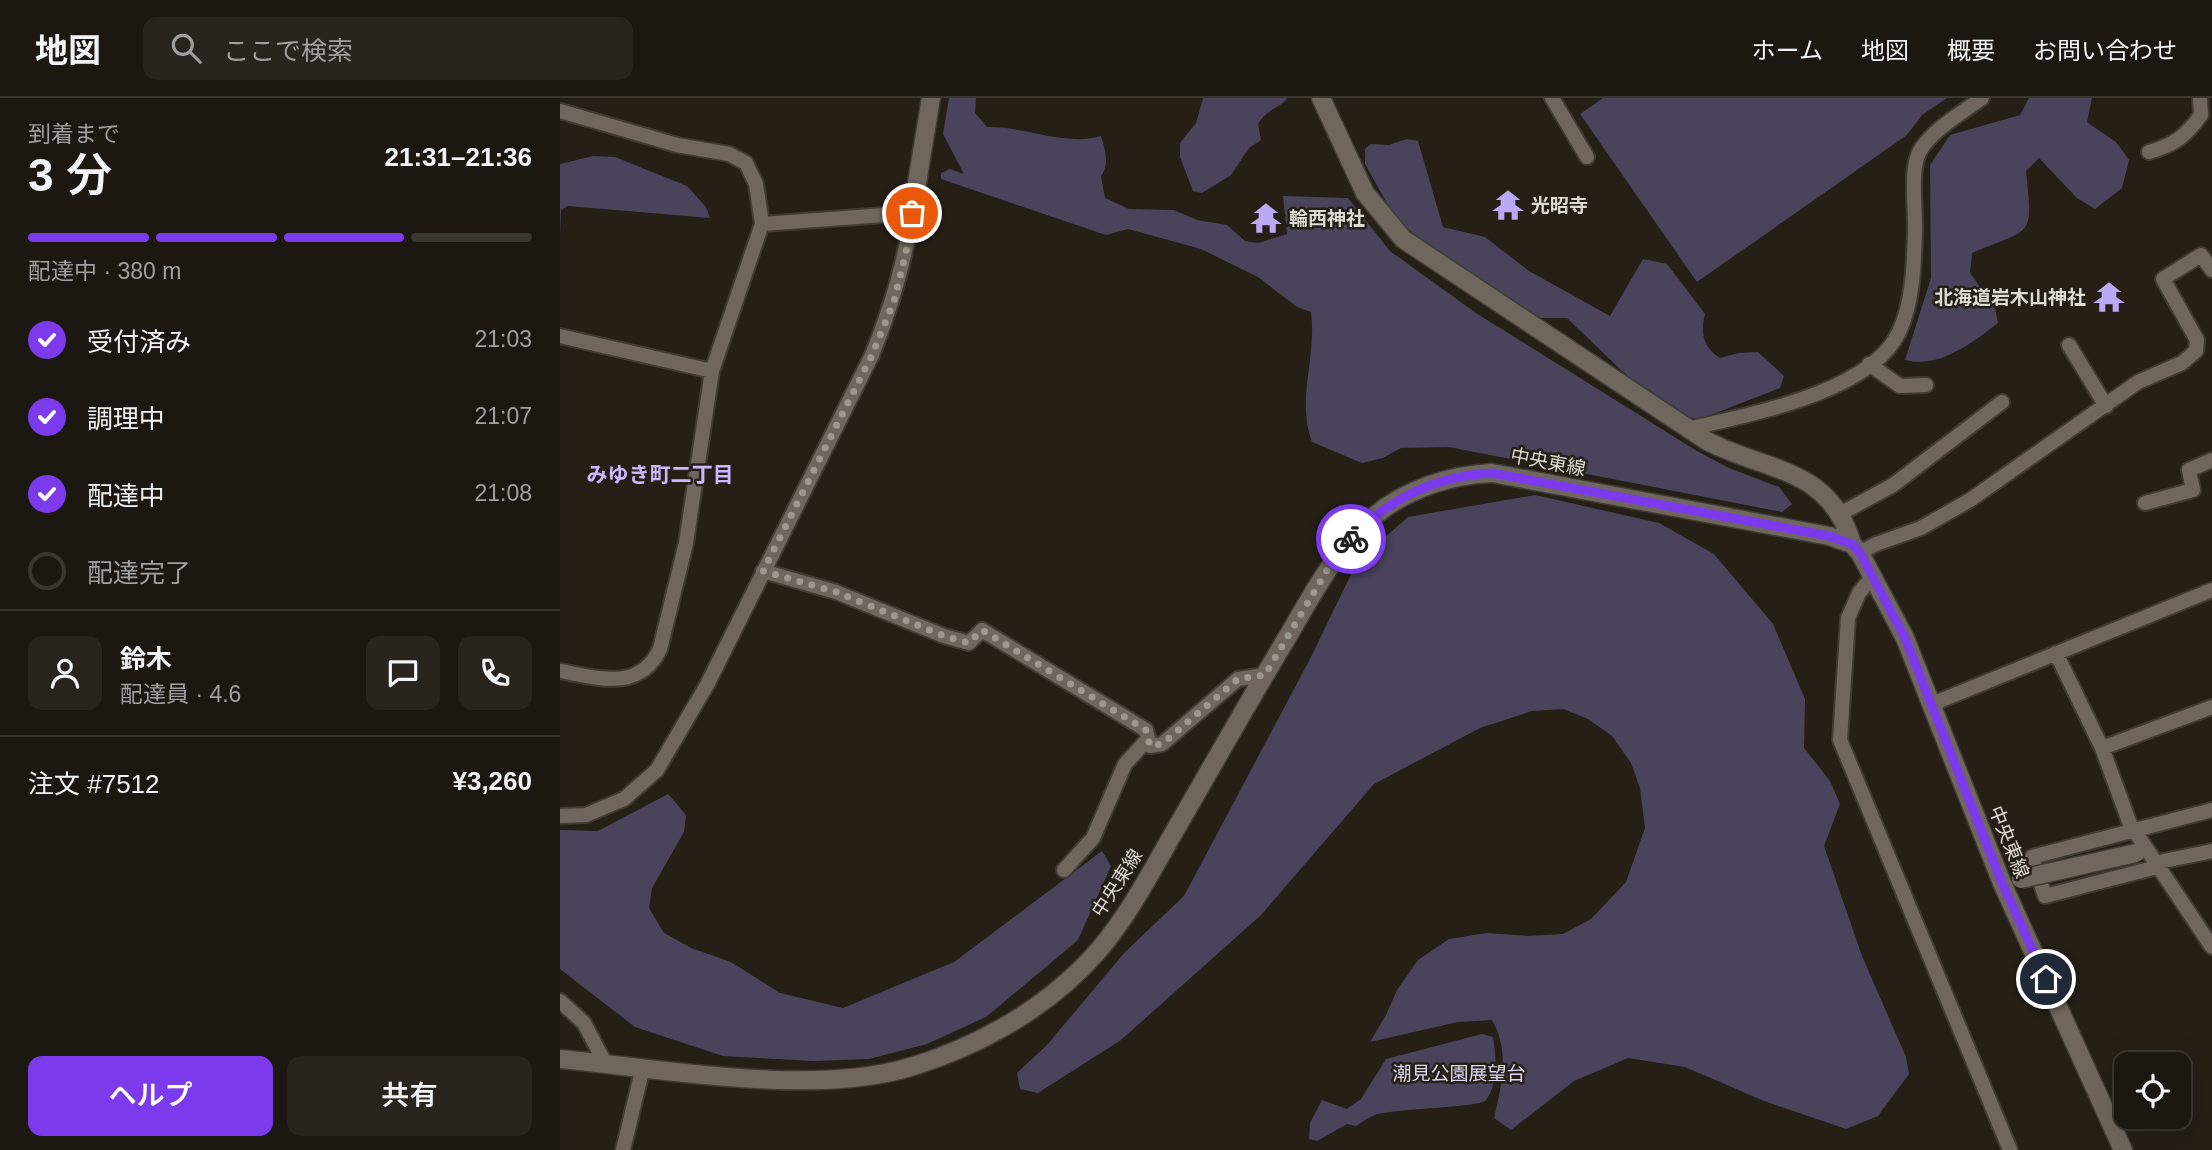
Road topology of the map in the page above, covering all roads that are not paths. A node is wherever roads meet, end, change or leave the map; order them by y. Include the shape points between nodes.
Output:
1 (931, 98) edge
2 (1321, 98) edge
3 (1552, 98) edge
4 (1982, 98) edge
5 (2202, 98) edge
6 (2212, 110) edge
7 (560, 111) edge
8 (2150, 152) dead end
9 (1587, 157) dead end
10 (912, 213) junction
11 (762, 224) junction
12 (2212, 270) edge
13 (560, 336) edge
14 (2069, 345) dead end
15 (1869, 365) junction
16 (712, 371) junction
17 (1926, 385) dead end
18 (2002, 402) dead end
19 (2106, 406) junction
20 (1687, 429) junction
21 (2212, 460) edge
22 (2145, 503) dead end
23 (1840, 514) junction
24 (1856, 549) junction
25 (763, 571) junction
26 (1874, 576) junction
27 (2211, 596) edge
28 (2056, 653) junction
29 (560, 671) edge
30 (1265, 675) junction
31 (1932, 704) junction
32 (2212, 707) edge
33 (1149, 739) junction
34 (2102, 748) junction
35 (2212, 810) edge
36 (560, 816) edge
37 (2133, 830) junction
38 (2212, 851) edge
39 (2148, 858) junction
40 (1064, 870) dead end
41 (2002, 883) junction
42 (2212, 947) edge
43 (560, 1001) edge
44 (560, 1059) edge
45 (605, 1063) junction
46 (643, 1067) junction
47 (623, 1150) edge
48 (2010, 1150) edge
49 (2123, 1150) edge

1 - 10 main road
2 - 20 main road via 1365,193 1403,239
3 - 9 street
4 - 15 street via 1931,137 1914,163 1914,255 1906,307 1899,332 1883,355
5 - 6 street
5 - 8 street via 2201,116 2190,131 2180,141
7 - 11 street via 677,145 729,154 746,163 756,184
10 - 11 street
10 - 25 street via 894,301 872,355
11 - 16 street
12 - 19 street via 2201,255 2163,279 2197,340 2196,352 2137,382
13 - 16 street
14 - 19 street
15 - 17 street via 1900,386
15 - 20 street via 1834,386 1776,408
16 - 29 street via 686,543 652,665 623,679
18 - 23 street via 1893,485
19 - 24 street via 1970,500 1921,528
20 - 23 main road via 1731,453 1802,478 1824,494
21 - 22 street via 2189,470 2193,490
23 - 24 main road
24 - 26 main road, 中央東線
24 - 30 main road, 中央東線 via 1829,536 1492,473 1453,478 1397,500 1352,537 1333,560
25 - 33 street via 836,592 969,643 982,630 1146,730
25 - 36 street via 708,683 657,770 624,799 586,815
26 - 31 main road, 中央東線
26 - 48 street via 1847,618 1840,740
27 - 28 street
28 - 31 street
28 - 34 street
30 - 33 street via 1238,679 1162,744 1150,746
30 - 46 main road, 中央東線 via 1138,895 1098,950 1063,985 1018,1018 968,1046 907,1068 856,1079 758,1078
31 - 41 main road, 中央東線
32 - 34 street
33 - 40 street via 1125,764 1093,838
34 - 37 street
35 - 37 street
37 - 39 street
37 - 39 street via 2032,857 2045,896
38 - 39 street
39 - 41 main road, bridge
39 - 42 street
41 - 49 main road, 中央東線
43 - 45 street via 584,1023
44 - 45 main road, 中央東線
45 - 46 main road, 中央東線
46 - 47 street

